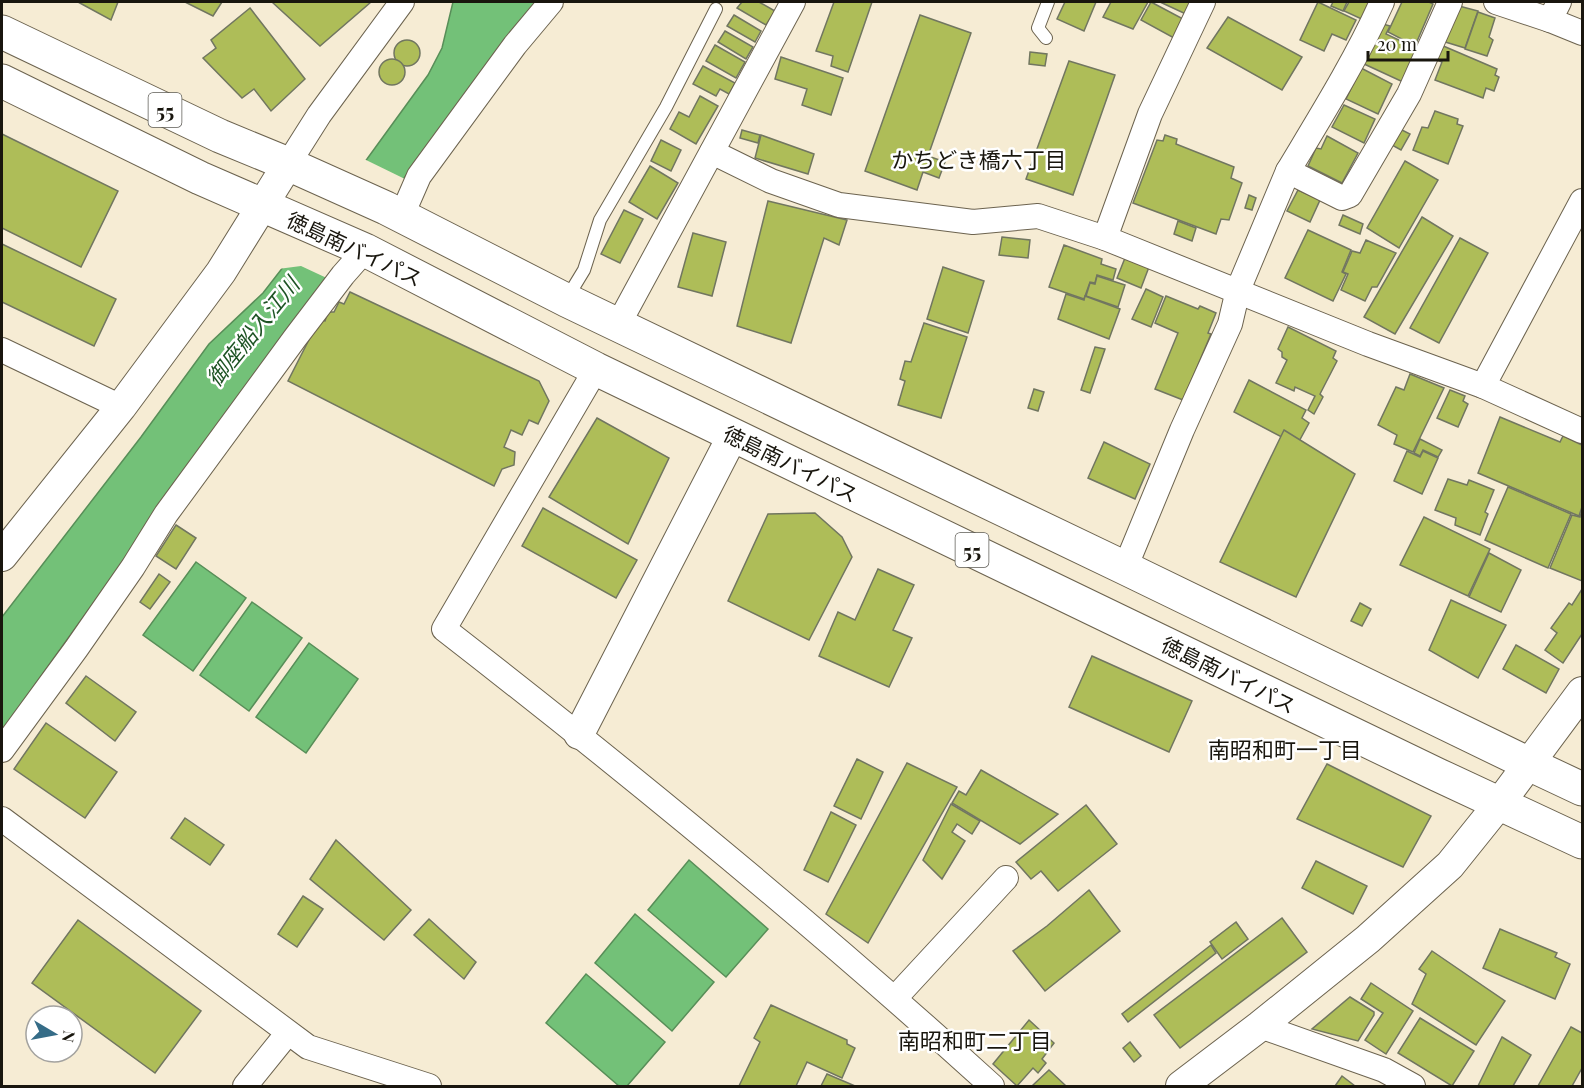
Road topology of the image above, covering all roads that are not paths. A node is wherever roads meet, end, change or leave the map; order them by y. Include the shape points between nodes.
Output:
1 (402, 2) edge
2 (551, 2) edge
3 (793, 2) edge
4 (1048, 2) edge
5 (1203, 2) edge
6 (1382, 2) edge
7 (1450, 2) edge
8 (1496, 2) edge
9 (716, 9) dead end
10 (1554, 11) edge
11 (2, 32) edge
12 (1582, 33) edge
13 (1046, 38) dead end
14 (2, 81) edge
15 (712, 152) junction
16 (288, 164) junction
17 (1287, 171) junction
18 (1582, 201) edge
19 (263, 205) junction
20 (394, 212) junction
21 (1105, 238) junction
22 (361, 248) junction
23 (1238, 290) junction
24 (566, 300) junction
25 (618, 325) junction
26 (2, 350) edge
27 (596, 369) junction
28 (1483, 386) junction
29 (120, 407) junction
30 (1582, 431) edge
31 (733, 435) junction
32 (2, 556) edge
33 (1125, 568) junction
34 (1582, 692) edge
35 (579, 734) junction
36 (2, 750) edge
37 (1528, 764) junction
38 (1582, 789) edge
39 (1499, 804) junction
40 (2, 819) edge
41 (1582, 842) edge
42 (1006, 878) dead end
43 (895, 998) junction
44 (1260, 1026) junction
45 (287, 1034) junction
46 (245, 1086) edge
47 (429, 1086) edge
48 (992, 1086) edge
49 (1181, 1086) edge
50 (1413, 1086) edge

1 - 16 street
2 - 20 street via 515,45
3 - 15 street
4 - 13 lane via 1038,27
5 - 21 street via 1150,114
6 - 17 street
7 - 17 street via 1409,94 1350,195 1342,198
8 - 10 street
9 - 24 lane via 666,107 600,220 584,270
10 - 12 street
11 - 16 highway, 55 via 220,136
14 - 19 highway, 徳島南バイパス / 55
15 - 21 street via 771,181 839,205 973,222 1038,216
15 - 25 street
16 - 19 street
16 - 20 highway, 55
17 - 23 street
18 - 28 street
19 - 22 highway, 徳島南バイパス / 55
19 - 29 street via 221,272
20 - 24 highway, 55
21 - 23 street
22 - 27 highway, 徳島南バイパス / 55
22 - 36 street via 173,504 76,650
23 - 28 street
23 - 33 street via 1230,324
24 - 25 highway, 55
25 - 33 highway, 55
26 - 29 street
27 - 31 highway, 徳島南バイパス / 55
27 - 35 street via 444,629
28 - 30 street
29 - 32 street
31 - 35 street
31 - 39 highway, 徳島南バイパス / 55
33 - 37 highway, 55
34 - 37 street
35 - 43 street
37 - 38 highway, 55
37 - 39 street
39 - 41 highway, 徳島南バイパス / 55
39 - 44 street via 1450,865 1368,939
40 - 45 street
42 - 43 street
43 - 48 street
44 - 49 street
44 - 50 street via 1384,1070
45 - 46 street
45 - 47 street via 308,1047

